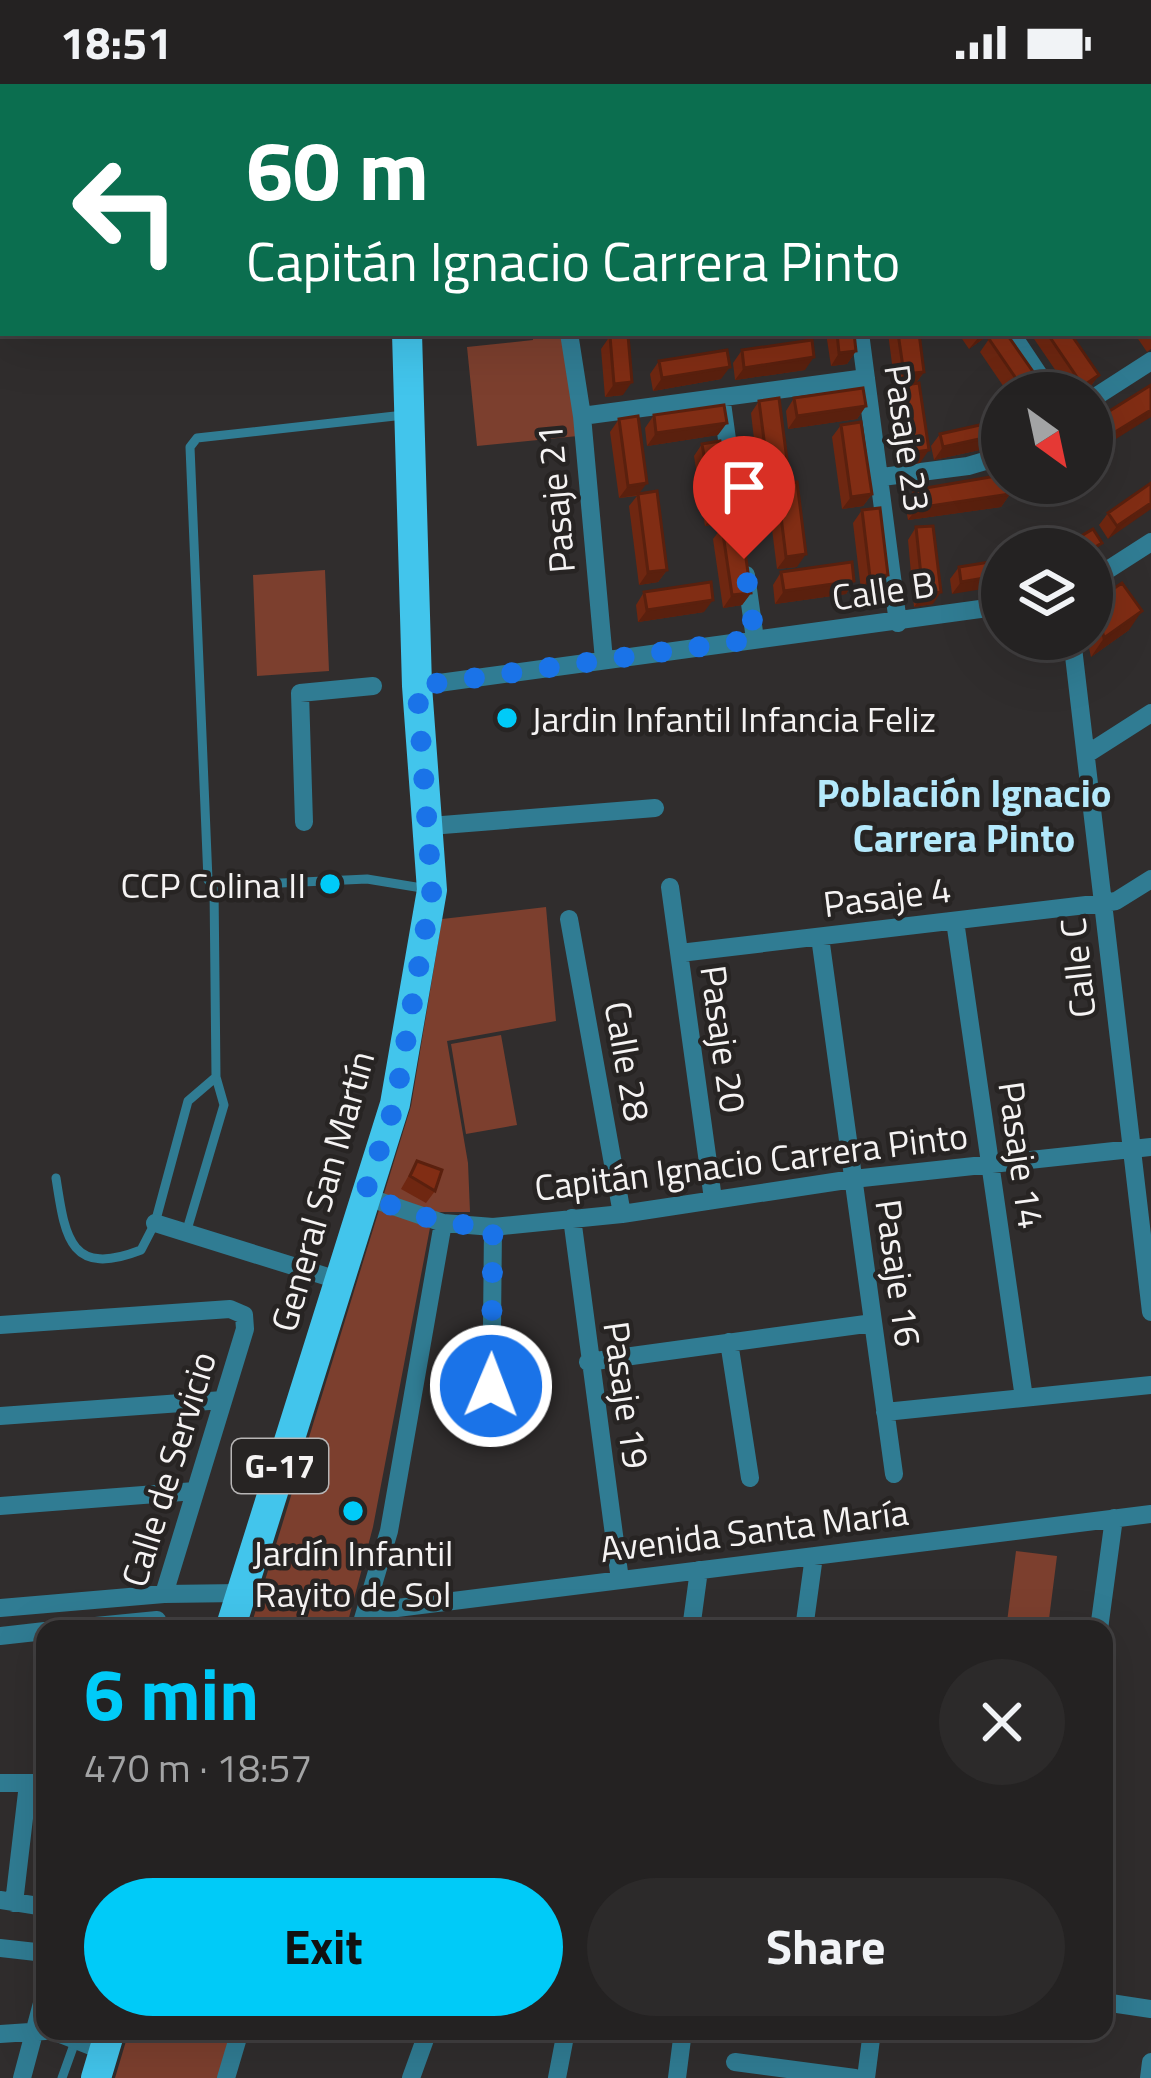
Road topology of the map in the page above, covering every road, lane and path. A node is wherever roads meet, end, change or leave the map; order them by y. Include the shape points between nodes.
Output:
1 (407, 336) edge
2 (569, 336) edge
3 (860, 336) edge
4 (1013, 336) edge
5 (1151, 361) edge
6 (1037, 372) edge
7 (866, 378) junction
8 (1113, 385) edge
9 (721, 398) junction
10 (410, 415) junction
11 (581, 416) junction
12 (981, 462) edge
13 (882, 477) junction
14 (1151, 542) edge
15 (1113, 566) edge
16 (981, 609) edge
17 (898, 623) junction
18 (755, 639) junction
19 (604, 660) junction
20 (1075, 660) edge
21 (373, 686) dead end
22 (417, 686) junction
23 (1151, 712) edge
24 (1087, 754) junction
25 (655, 808) dead end
26 (304, 822) dead end
27 (430, 826) junction
28 (1151, 879) edge
29 (214, 886) junction
30 (670, 886) dead end
31 (432, 890) junction
32 (1103, 903) junction
33 (569, 919) dead end
34 (955, 921) junction
35 (820, 937) junction
36 (680, 953) junction
37 (216, 1077) junction
38 (1151, 1147) edge
39 (1130, 1149) junction
40 (990, 1163) junction
41 (56, 1178) dead end
42 (853, 1179) junction
43 (364, 1196) junction
44 (712, 1199) junction
45 (622, 1214) junction
46 (572, 1218) junction
47 (155, 1223) junction
48 (443, 1223) junction
49 (493, 1227) junction
50 (186, 1233) junction
51 (338, 1280) junction
52 (1149, 1288) edge
53 (1151, 1312) edge
54 (873, 1323) junction
55 (0, 1325) edge
56 (729, 1342) junction
57 (589, 1362) junction
58 (1151, 1385) edge
59 (1024, 1398) junction
60 (223, 1400) junction
61 (885, 1412) junction
62 (0, 1416) edge
63 (491, 1426) dead end
64 (893, 1474) dead end
65 (750, 1478) dead end
66 (195, 1491) junction
67 (0, 1506) edge
68 (1151, 1514) edge
69 (1114, 1518) junction
70 (814, 1556) junction
71 (699, 1570) junction
72 (620, 1580) junction
73 (240, 1593) junction
74 (164, 1594) junction
75 (0, 1608) edge
76 (157, 1620) edge
77 (232, 1620) edge
78 (363, 1620) edge
79 (692, 1620) edge
80 (805, 1620) edge
81 (1100, 1620) edge
82 (36, 1632) edge
83 (0, 1636) edge
84 (0, 1783) edge
85 (36, 1783) edge
86 (36, 1787) edge
87 (7, 1902) edge
88 (0, 1948) edge
89 (36, 1952) edge
90 (1113, 2003) edge
91 (1151, 2008) edge
92 (36, 2032) edge
93 (0, 2035) edge
94 (41, 2040) edge
95 (237, 2040) edge
96 (425, 2040) edge
97 (564, 2040) edge
98 (682, 2040) edge
99 (871, 2040) edge
100 (97, 2050) edge
101 (735, 2062) dead end
102 (1151, 2062) edge
103 (22, 2078) edge
104 (62, 2078) edge
105 (226, 2078) edge
106 (411, 2078) edge
107 (557, 2078) edge
108 (677, 2078) edge
109 (855, 2078) edge
110 (866, 2078) edge
111 (1149, 2078) edge

1 - 10 main road, General San Martín / G-17
2 - 11 street, Pasaje 21
3 - 7 street, Pasaje 23
4 - 6 street
5 - 8 street
7 - 9 street
7 - 13 street, Pasaje 23
9 - 11 street
9 - 18 street
10 - 22 main road, General San Martín / G-17
10 - 29 lane via 197,438 190,447
11 - 19 street, Pasaje 21
12 - 13 street
13 - 17 street, Pasaje 23
14 - 15 street
16 - 17 street, Calle B
17 - 18 street, Calle B
18 - 19 street, Calle B
19 - 22 street, Calle B
20 - 24 street, Calle C
21 - 26 street via 300,693
22 - 27 main road, General San Martín / G-17
23 - 24 street
24 - 32 street, Calle C
25 - 27 street
27 - 31 main road, General San Martín / G-17
28 - 32 street, Pasaje 4
29 - 31 lane via 367,879
29 - 37 lane
30 - 36 street, Pasaje 20
31 - 43 main road, General San Martín / G-17 via 395,1104
32 - 34 street, Pasaje 4
32 - 39 street, Calle C
33 - 45 street, Calle 28
34 - 35 street, Pasaje 4
34 - 40 street, Pasaje 14
35 - 36 street, Pasaje 4
35 - 42 street, Pasaje 16
36 - 44 street, Pasaje 20
37 - 47 lane via 188,1101
37 - 50 lane via 224,1105
38 - 39 street, Capitán Ignacio Carrera Pinto
39 - 40 street, Capitán Ignacio Carrera Pinto
39 - 52 street, Calle C
40 - 42 street, Capitán Ignacio Carrera Pinto
40 - 59 street, Pasaje 14
41 - 47 lane via 71,1246 92,1256 114,1261 142,1250
42 - 44 street, Capitán Ignacio Carrera Pinto
42 - 54 street, Pasaje 16
43 - 48 street, Capitán Ignacio Carrera Pinto
43 - 51 main road, General San Martín / G-17
44 - 45 street, Capitán Ignacio Carrera Pinto
45 - 46 street, Capitán Ignacio Carrera Pinto
46 - 49 street, Capitán Ignacio Carrera Pinto
46 - 57 street, Pasaje 19
47 - 50 street
48 - 49 street, Capitán Ignacio Carrera Pinto
48 - 78 street via 388,1531
49 - 63 street
50 - 51 street
51 - 73 main road, General San Martín / G-17
52 - 53 street, Calle C
54 - 56 street
54 - 61 street, Pasaje 16
55 - 60 street, Calle de Servicio via 230,1309 244,1316 244,1329
56 - 57 street
56 - 65 street
57 - 72 street, Pasaje 19
58 - 59 street
59 - 61 street
60 - 62 street
60 - 66 street, Calle de Servicio
61 - 64 street, Pasaje 16
66 - 67 street
66 - 74 street, Calle de Servicio
68 - 69 street, Avenida Santa María
69 - 70 street, Avenida Santa María
69 - 81 street
70 - 71 street, Avenida Santa María
70 - 80 street
71 - 72 street, Avenida Santa María
71 - 79 street
72 - 78 street, Avenida Santa María
73 - 74 street
73 - 77 main road, General San Martín / G-17
74 - 75 street
74 - 76 lane, Calle de Servicio
82 - 83 street
84 - 85 street
86 - 87 street
88 - 89 street
90 - 91 street
92 - 93 street
94 - 103 street
95 - 105 street
96 - 106 street
97 - 107 street
98 - 108 street
99 - 110 street
100 - 104 lane
101 - 109 street
102 - 111 street

